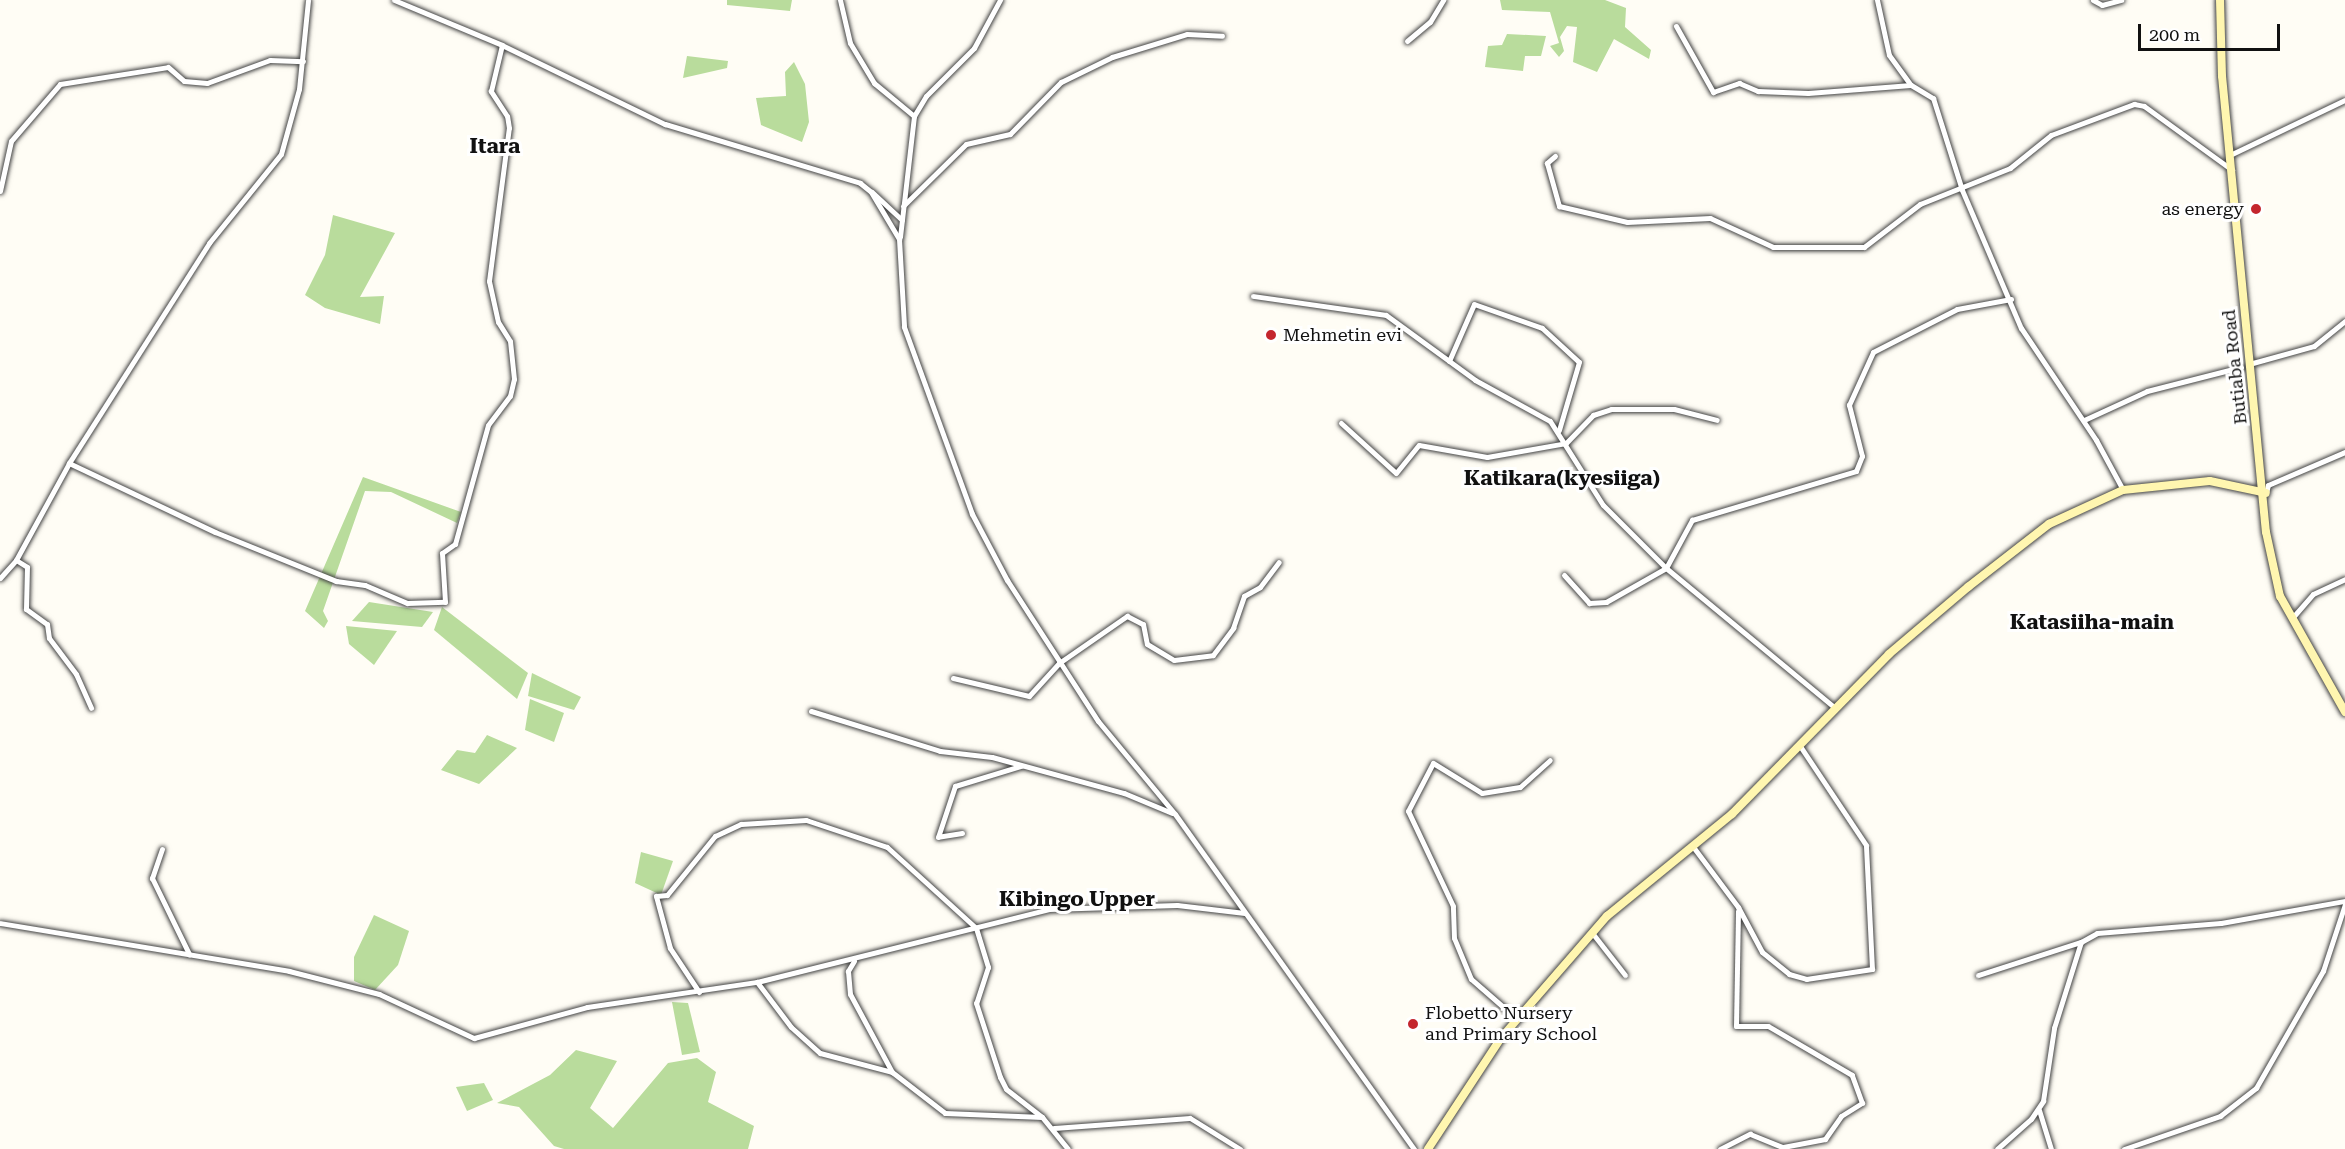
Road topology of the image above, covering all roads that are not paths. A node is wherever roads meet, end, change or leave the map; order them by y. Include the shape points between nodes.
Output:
1 (308, 0) edge
2 (394, 0) edge
3 (840, 0) edge
4 (1000, 0) edge
5 (1443, 0) edge
6 (1877, 0) edge
7 (2093, 0) edge
8 (2121, 0) edge
9 (2220, 0) edge
10 (1676, 26) dead end
11 (1222, 36) dead end
12 (1407, 41) dead end
13 (502, 45) junction
14 (303, 61) junction
15 (1911, 85) junction
16 (2345, 100) edge
17 (914, 116) junction
18 (2230, 154) junction
19 (1555, 156) dead end
20 (2232, 170) junction
21 (1962, 190) junction
22 (0, 191) edge
23 (871, 192) junction
24 (903, 206) junction
25 (902, 220) junction
26 (900, 239) junction
27 (1253, 296) dead end
28 (2011, 299) junction
29 (2345, 321) edge
30 (1449, 361) junction
31 (2249, 364) junction
32 (2241, 367) dead end
33 (1717, 420) dead end
34 (2084, 420) junction
35 (1341, 423) dead end
36 (1560, 430) junction
37 (1566, 443) junction
38 (2344, 453) edge
39 (69, 463) junction
40 (2123, 490) junction
41 (2266, 494) junction
42 (16, 560) junction
43 (1279, 562) dead end
44 (1666, 568) junction
45 (1564, 575) dead end
46 (0, 578) edge
47 (2345, 579) edge
48 (2293, 617) junction
49 (1059, 663) junction
50 (953, 678) dead end
51 (91, 708) dead end
52 (1835, 708) junction
53 (811, 711) dead end
54 (2345, 712) edge
55 (1800, 746) junction
56 (1550, 760) dead end
57 (1022, 765) junction
58 (1175, 814) junction
59 (962, 833) dead end
60 (1694, 848) junction
61 (162, 849) dead end
62 (2345, 903) edge
63 (1738, 907) junction
64 (1245, 913) junction
65 (0, 923) edge
66 (976, 928) junction
67 (1593, 934) junction
68 (2081, 942) junction
69 (189, 954) junction
70 (858, 958) junction
71 (1625, 975) dead end
72 (1978, 975) dead end
73 (757, 982) junction
74 (699, 992) junction
75 (1517, 1019) junction
76 (892, 1072) junction
77 (2038, 1110) junction
78 (1042, 1117) junction
79 (1054, 1128) junction
80 (1068, 1149) edge
81 (1240, 1149) edge
82 (1414, 1149) edge
83 (1428, 1149) edge
84 (1720, 1149) edge
85 (1997, 1149) edge
86 (2051, 1149) edge
87 (2124, 1149) edge

1 - 14 street
2 - 13 street
3 - 17 street via 850,43 874,83
4 - 17 street via 974,48 926,96
5 - 12 street via 1430,22
6 - 15 street via 1887,50
7 - 8 street via 2102,5
9 - 18 main road, Butiaba Road
10 - 15 street via 1713,92 1739,83 1758,92 1808,93
11 - 24 street via 1187,34 1112,57 1060,82 1010,135 966,144
13 - 23 street via 665,124 860,183
13 - 39 street via 491,91 507,116 509,128 489,281 498,322 510,341 514,379 510,396 488,425 458,535 441,557 445,602 407,603 370,587 336,581 215,532
14 - 22 street via 270,60 207,83 184,81 168,67 60,84 11,141
14 - 39 street via 281,154 209,243
15 - 21 street via 1933,98
16 - 18 street
17 - 24 street
18 - 20 main road, Butiaba Road
19 - 21 street via 1547,163 1559,206 1627,222 1710,218 1773,248 1864,247 1920,204
20 - 21 street via 2144,106 2134,104 2051,135 2031,156
20 - 31 main road, Butiaba Road
21 - 28 street
23 - 25 street
23 - 26 street
24 - 25 street
25 - 26 street
26 - 49 street via 904,327 972,514
27 - 30 street via 1386,315
28 - 34 street via 2021,328
28 - 44 street via 1957,309 1873,352 1849,405 1860,467 1818,486 1692,520
29 - 31 street via 2314,346
30 - 36 street
30 - 36 street via 1474,304 1542,328 1579,362
31 - 41 main road, Butiaba Road
32 - 34 street via 2147,392
33 - 37 street via 1674,408 1611,408 1593,415
34 - 40 street
35 - 37 street via 1393,473 1419,445 1487,457
36 - 37 street
37 - 44 street via 1603,505
38 - 41 street via 2268,485
39 - 42 street
40 - 41 main road via 2210,481
40 - 52 main road via 2049,524 1889,654
41 - 48 main road, Butiaba Road via 2273,570
42 - 46 street
42 - 51 street via 27,567 26,609 47,624 49,638 76,674
43 - 49 street via 1260,587 1244,596 1233,628 1213,655 1174,660 1147,644 1143,624 1127,616
44 - 45 street via 1596,604
44 - 52 street
47 - 48 street via 2313,594
48 - 54 main road, Butiaba Road
49 - 50 street via 1029,696
49 - 58 street via 1098,721
52 - 55 main road
53 - 57 street via 949,753
55 - 60 main road
55 - 63 street via 1866,845 1873,967 1794,977 1766,957
56 - 75 street via 1520,787 1482,793 1433,763 1408,811 1453,906 1453,936 1471,979
57 - 58 street via 1124,793
57 - 59 street via 955,786 938,837
58 - 64 street
60 - 63 street
60 - 67 main road via 1606,916
61 - 69 street via 153,882
62 - 68 street via 2284,908 2221,923 2097,933
62 - 87 street via 2323,971 2256,1088 2220,1116
63 - 84 street via 1736,1026 1768,1026 1852,1075 1862,1103 1841,1116 1825,1139 1783,1147 1750,1134
64 - 66 street via 1120,904 1043,910
64 - 82 street
65 - 69 street
66 - 70 street
66 - 74 street via 887,848 806,820 730,826 686,866 667,895 656,896 670,948
66 - 78 street via 988,967 976,1003 1000,1077 1006,1089
67 - 71 street
67 - 75 main road
68 - 72 street
68 - 77 street via 2054,1028
69 - 74 street via 375,993 474,1038 587,1007
70 - 73 street
70 - 76 street via 849,964 850,994
73 - 74 street
73 - 76 street via 791,1027 820,1053
75 - 83 main road
76 - 78 street via 945,1113
77 - 85 street
77 - 86 street
78 - 79 street
79 - 80 street
79 - 81 street via 1190,1118

